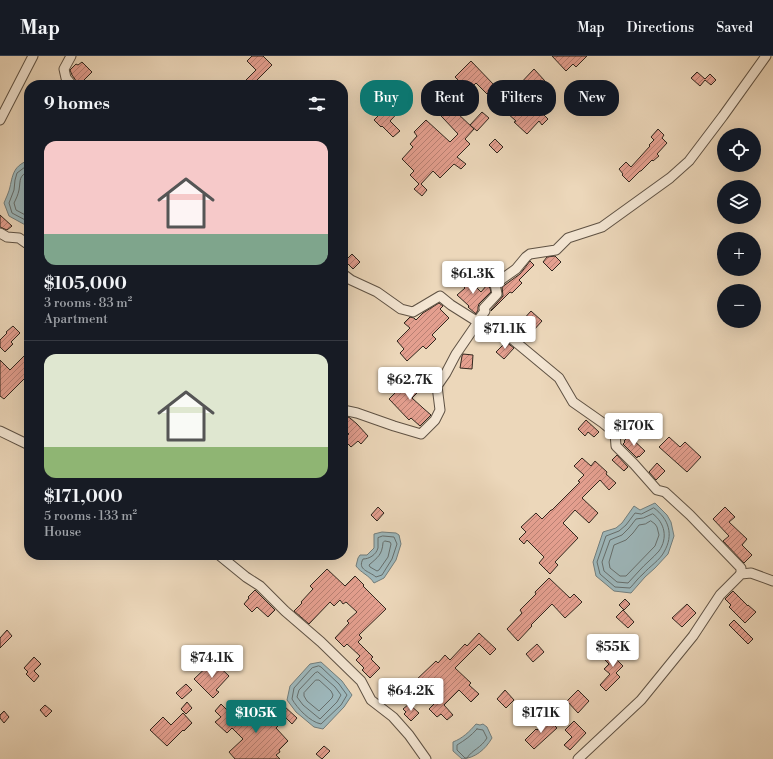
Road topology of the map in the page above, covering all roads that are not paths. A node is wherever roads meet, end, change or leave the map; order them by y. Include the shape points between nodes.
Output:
1 (33, 56) edge
2 (71, 56) edge
3 (766, 56) edge
4 (68, 80) edge
5 (0, 120) edge
6 (0, 233) edge
7 (24, 242) edge
8 (348, 278) edge
9 (477, 322) junction
10 (348, 411) edge
11 (0, 431) edge
12 (24, 443) edge
13 (225, 560) edge
14 (741, 574) junction
15 (773, 581) edge
16 (426, 759) edge
17 (578, 759) edge

1 - 5 street
2 - 4 street via 64,69
3 - 9 street via 689,161 675,174 602,227 568,238 556,250 530,254 516,269 495,284 497,294 484,308 485,311
6 - 7 street
8 - 9 street via 377,292 401,309 413,312 440,296
9 - 10 street via 437,386 440,410 435,420 421,434
9 - 14 street via 506,334 559,378 573,402 614,433 616,446 657,490 665,492 695,520 741,568
11 - 12 street
13 - 16 street via 260,586 361,681 371,700 393,717
14 - 15 street via 751,573
14 - 17 street via 720,595 693,636 641,700

